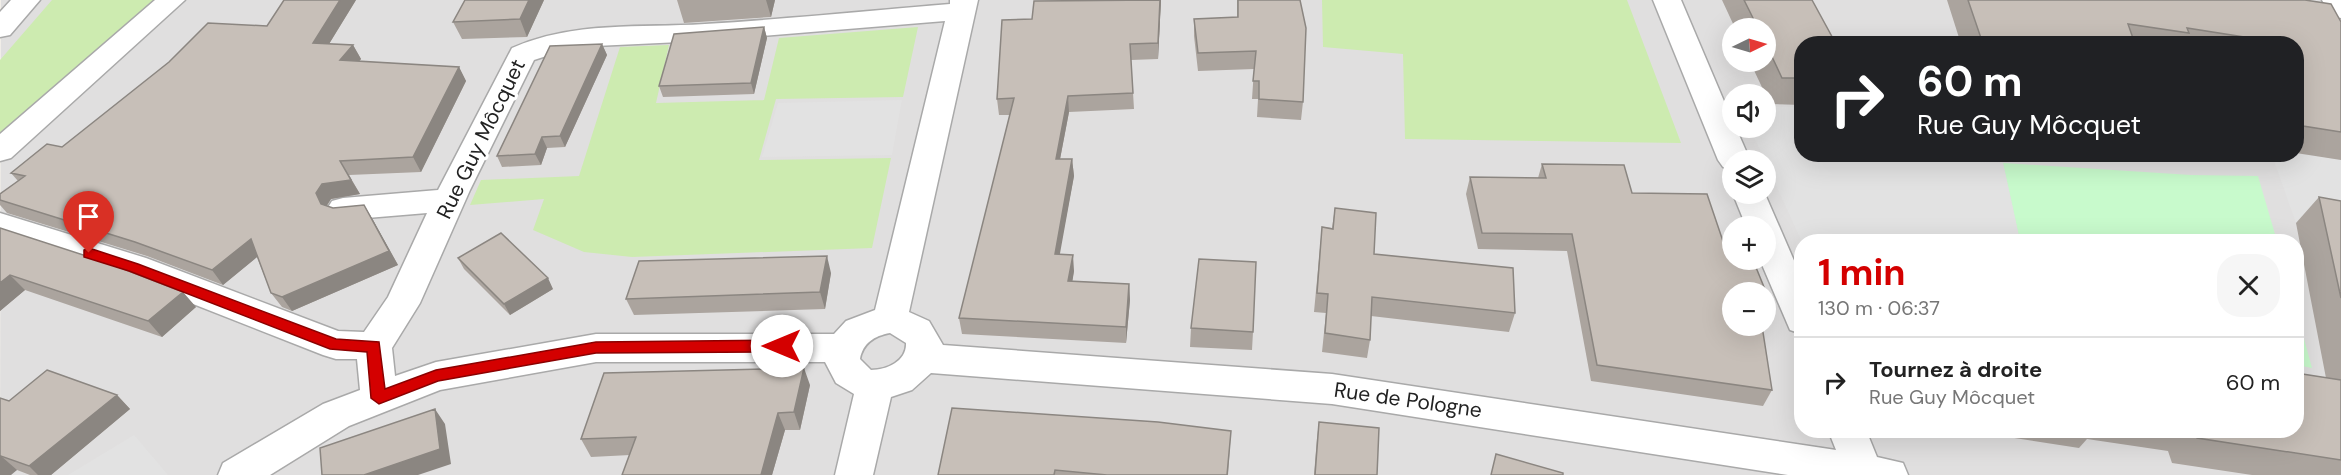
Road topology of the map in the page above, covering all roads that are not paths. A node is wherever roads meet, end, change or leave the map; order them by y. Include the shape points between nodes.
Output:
1 (26, 0) edge
2 (171, 0) edge
3 (1667, 0) edge
4 (2336, 0) edge
5 (962, 6) edge
6 (2341, 10) edge
7 (0, 29) edge
8 (1730, 150) edge
9 (0, 151) edge
10 (450, 200) junction
11 (343, 209) edge
12 (0, 225) edge
13 (1776, 258) edge
14 (1794, 302) edge
15 (890, 320) junction
16 (374, 346) junction
17 (843, 348) junction
18 (923, 358) junction
19 (875, 385) junction
20 (379, 398) junction
21 (1853, 438) edge
22 (1877, 473) edge
23 (237, 475) edge
24 (854, 475) edge

1 - 7 street
2 - 9 street
3 - 8 street
4 - 6 street
5 - 10 street, Rue Guy Môcquet via 664,35 574,37 534,47 522,54
5 - 15 street
10 - 11 street
10 - 16 street, Rue Guy Môcquet via 403,303
12 - 16 street via 134,267 336,345
13 - 14 street
15 - 17 street via 866,326
15 - 18 street via 915,328 926,346
16 - 20 street
17 - 19 street via 844,369 851,378
17 - 20 street via 596,348 436,376
18 - 19 street via 899,381
18 - 22 street, Rue de Pologne via 1332,389
19 - 24 street
20 - 23 street via 336,416
21 - 22 street

